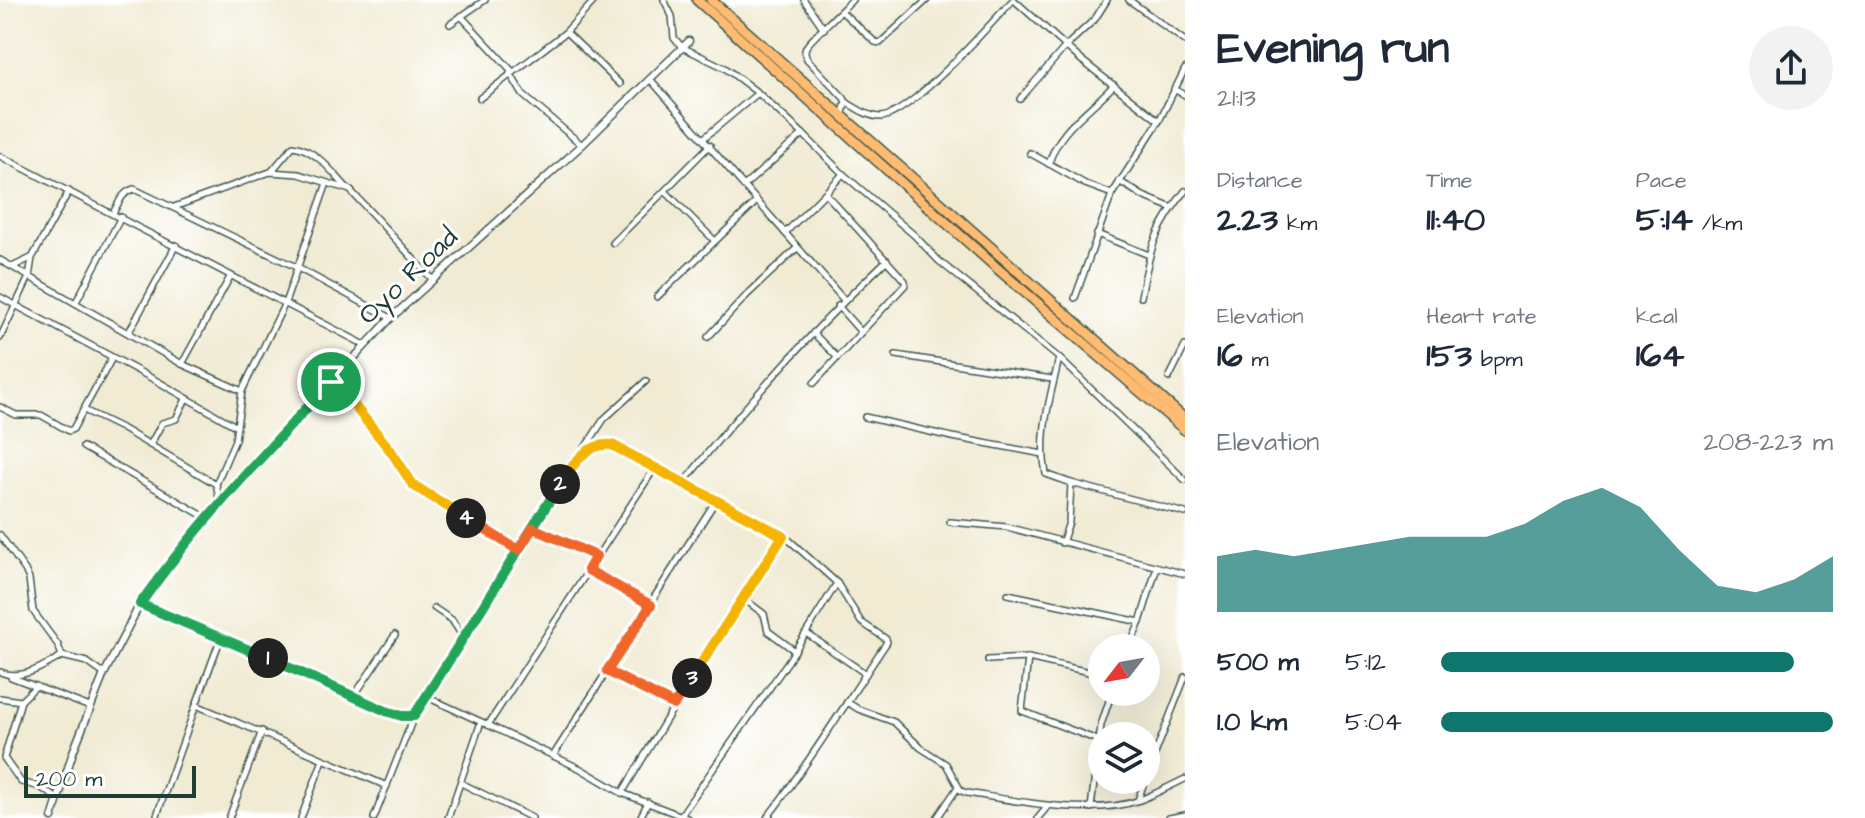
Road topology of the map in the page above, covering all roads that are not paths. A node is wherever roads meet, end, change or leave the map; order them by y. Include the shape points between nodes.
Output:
1 (485, 0) edge
2 (595, 0) edge
3 (664, 0) edge
4 (697, 0) edge
5 (711, 0) edge
6 (804, 0) edge
7 (852, 0) edge
8 (916, 0) edge
9 (927, 0) edge
10 (1014, 0) edge
11 (1107, 0) edge
12 (1129, 0) edge
13 (921, 6) junction
14 (841, 11) junction
15 (461, 16) junction
16 (450, 24) dead end
17 (824, 29) junction
18 (566, 32) junction
19 (689, 41) dead end
20 (1185, 41) edge
21 (1066, 46) junction
22 (682, 47) junction
23 (1185, 69) edge
24 (511, 72) junction
25 (650, 79) junction
26 (620, 84) dead end
27 (1114, 85) junction
28 (1174, 89) junction
29 (758, 93) junction
30 (1185, 95) edge
31 (480, 98) dead end
32 (1020, 99) dead end
33 (846, 102) junction
34 (842, 116) junction
35 (1159, 121) junction
36 (803, 134) junction
37 (704, 138) junction
38 (582, 145) junction
39 (710, 145) junction
40 (1030, 153) dead end
41 (0, 156) edge
42 (1049, 164) junction
43 (270, 172) junction
44 (843, 174) junction
45 (1119, 181) junction
46 (327, 183) junction
47 (744, 186) junction
48 (350, 190) junction
49 (69, 191) junction
50 (1185, 191) edge
51 (666, 192) junction
52 (825, 193) junction
53 (1112, 194) junction
54 (757, 201) junction
55 (173, 208) junction
56 (1172, 208) junction
57 (113, 213) junction
58 (121, 217) junction
59 (785, 233) junction
60 (1097, 234) junction
61 (714, 240) junction
62 (613, 243) dead end
63 (176, 245) junction
64 (797, 248) junction
65 (1149, 255) junction
66 (32, 258) junction
67 (0, 260) edge
68 (887, 260) junction
69 (12, 267) junction
70 (296, 267) junction
71 (29, 277) junction
72 (230, 277) junction
73 (432, 279) junction
74 (0, 297) edge
75 (657, 297) dead end
76 (1141, 297) dead end
77 (1075, 298) dead end
78 (844, 300) junction
79 (76, 302) junction
80 (285, 303) junction
81 (15, 306) junction
82 (838, 306) junction
83 (391, 318) junction
84 (3, 326) edge
85 (129, 332) junction
86 (813, 332) junction
87 (861, 332) junction
88 (708, 337) dead end
89 (0, 338) edge
90 (365, 345) junction
91 (1185, 346) edge
92 (896, 355) dead end
93 (837, 357) junction
94 (112, 358) junction
95 (1059, 358) junction
96 (182, 364) junction
97 (1169, 378) dead end
98 (1052, 379) junction
99 (646, 381) dead end
100 (331, 382) junction
101 (814, 383) dead end
102 (242, 391) junction
103 (187, 398) junction
104 (0, 407) edge
105 (84, 410) junction
106 (865, 417) dead end
107 (1185, 419) edge
108 (237, 427) junction
109 (1185, 430) edge
110 (150, 445) junction
111 (83, 447) dead end
112 (1043, 454) junction
113 (580, 455) junction
114 (656, 466) junction
115 (1185, 480) edge
116 (684, 482) junction
117 (1071, 483) junction
118 (216, 484) junction
119 (220, 502) junction
120 (715, 502) junction
121 (1185, 513) edge
122 (207, 518) junction
123 (950, 522) dead end
124 (533, 528) junction
125 (0, 535) edge
126 (783, 536) junction
127 (1062, 543) junction
128 (518, 550) junction
129 (596, 556) junction
130 (1157, 567) junction
131 (588, 570) junction
132 (1185, 574) edge
133 (837, 583) junction
134 (1008, 594) dead end
135 (744, 599) junction
136 (140, 604) junction
137 (651, 605) junction
138 (434, 608) dead end
139 (1140, 622) junction
140 (806, 633) junction
141 (1135, 634) edge
142 (395, 635) dead end
143 (463, 637) junction
144 (220, 640) junction
145 (795, 651) junction
146 (62, 656) junction
147 (1028, 658) junction
148 (988, 660) dead end
149 (607, 671) junction
150 (0, 672) edge
151 (1088, 672) edge
152 (104, 674) junction
153 (866, 674) junction
154 (11, 677) junction
155 (1185, 677) edge
156 (36, 686) junction
157 (354, 696) junction
158 (425, 696) junction
159 (0, 698) edge
160 (21, 701) junction
161 (847, 702) junction
162 (196, 705) junction
163 (674, 705) junction
164 (90, 707) junction
165 (414, 716) junction
166 (485, 724) junction
167 (262, 731) junction
168 (1088, 736) edge
169 (1160, 740) edge
170 (553, 756) junction
171 (323, 760) junction
172 (1185, 779) edge
173 (461, 782) junction
174 (387, 786) junction
175 (958, 787) junction
176 (622, 793) junction
177 (1093, 794) edge
178 (1139, 794) edge
179 (58, 799) junction
180 (1137, 801) junction
181 (648, 802) junction
182 (1049, 805) junction
183 (1091, 808) junction
184 (1185, 815) edge
185 (684, 817) edge
186 (52, 818) edge
187 (156, 818) edge
188 (229, 818) edge
189 (301, 818) edge
190 (374, 818) edge
191 (448, 818) edge
192 (532, 818) edge
193 (640, 818) edge
194 (767, 818) edge
195 (937, 818) edge
196 (1038, 818) edge
197 (1169, 818) edge

1 - 15 street
2 - 18 street
3 - 22 street via 674,38
4 - 109 highway
5 - 34 highway
6 - 17 street
7 - 14 street
8 - 13 street
9 - 13 street
10 - 21 street
10 - 33 street via 899,110 880,117
11 - 21 street
12 - 20 street
13 - 14 street via 880,43
14 - 17 street
15 - 16 street
15 - 24 street
17 - 33 street via 807,44 807,59
18 - 24 street
18 - 26 street
19 - 22 street, Oyo Road
21 - 27 street
21 - 32 street
22 - 25 street, Oyo Road
22 - 29 street via 725,68
23 - 28 street
24 - 31 street
24 - 38 street via 523,95
25 - 37 street
25 - 38 street, Oyo Road
27 - 35 street
27 - 42 street via 1072,124
28 - 30 street
28 - 35 street
29 - 36 street
29 - 37 street
33 - 34 street
34 - 107 highway
35 - 45 street
36 - 44 street
36 - 47 street
37 - 39 street
38 - 73 street, Oyo Road
39 - 47 street
39 - 51 street
40 - 42 street
41 - 49 street
42 - 53 street
43 - 46 street
43 - 48 street via 293,146 302,147
43 - 55 street
44 - 52 street
44 - 95 street
45 - 53 street
45 - 56 street
46 - 48 street
46 - 70 street
47 - 54 street
48 - 73 street
49 - 57 street
49 - 66 street
50 - 56 street
51 - 61 street
51 - 62 street
52 - 59 street
52 - 68 street
53 - 60 street
54 - 59 street
54 - 61 street
55 - 57 street via 134,189
55 - 70 street
56 - 65 street
57 - 58 street
58 - 63 street
58 - 79 street
59 - 64 street
60 - 65 street
60 - 77 street
61 - 75 street
63 - 72 street
63 - 85 street
64 - 78 street
64 - 88 street
65 - 76 street
66 - 69 street
66 - 71 street
67 - 69 street
68 - 78 street
68 - 87 street via 905,285
69 - 71 street
70 - 80 street
70 - 83 street
71 - 79 street
71 - 81 street
72 - 80 street
72 - 96 street
73 - 83 street, Oyo Road
74 - 81 street
78 - 82 street
79 - 85 street
80 - 90 street
80 - 102 street
81 - 84 street
81 - 94 street
82 - 86 street
82 - 87 street
83 - 90 street, Oyo Road
84 - 89 street
85 - 96 street
86 - 93 street
86 - 116 street
87 - 93 street
90 - 100 street, Oyo Road
91 - 97 street
92 - 98 street
93 - 101 street
94 - 103 street
94 - 105 street
95 - 98 street
95 - 115 street
96 - 102 street
98 - 112 street
99 - 113 street via 604,419
100 - 119 street, Oyo Road
100 - 128 street via 413,485
102 - 108 street
103 - 108 street
103 - 110 street via 176,419 162,423
104 - 105 street via 16,415 41,415 69,431
105 - 110 street
106 - 112 street
108 - 118 street
110 - 118 street
111 - 122 street
112 - 117 street via 1046,474
113 - 114 street via 612,445
113 - 124 street
114 - 116 street
114 - 129 street
116 - 120 street
117 - 121 street
117 - 127 street
118 - 119 street
119 - 122 street, Oyo Road
120 - 126 street
120 - 137 street
122 - 136 street, Oyo Road
123 - 127 street via 1007,527
124 - 128 street
124 - 129 street
125 - 146 street via 25,570 33,611
126 - 133 street
126 - 135 street
127 - 130 street
128 - 143 street
129 - 131 street
130 - 132 street
130 - 139 street
131 - 137 street
131 - 166 street
133 - 140 street
133 - 153 street via 861,622 887,642
134 - 139 street
135 - 145 street via 764,614 768,631
135 - 163 street
136 - 144 street
136 - 152 street, Oyo Road
137 - 149 street
138 - 143 street via 452,620
139 - 141 street
140 - 145 street
140 - 153 street
142 - 157 street
143 - 158 street
144 - 157 street
144 - 162 street
145 - 185 street
146 - 152 street via 87,662
146 - 154 street
147 - 148 street
147 - 151 street
147 - 168 street via 1022,711
149 - 163 street
149 - 170 street
150 - 154 street
152 - 164 street, Oyo Road
153 - 161 street
154 - 156 street
155 - 169 street
156 - 160 street
156 - 164 street
157 - 165 street via 386,711
158 - 165 street
158 - 166 street
159 - 160 street
160 - 179 street via 4,758 21,782
161 - 175 street via 894,722 946,764
161 - 194 street
162 - 167 street
162 - 187 street
163 - 176 street
164 - 179 street, Oyo Road
165 - 174 street
166 - 170 street
166 - 173 street
167 - 171 street
167 - 188 street
170 - 176 street
171 - 174 street
171 - 189 street
172 - 180 street
173 - 191 street
173 - 192 street
174 - 190 street
175 - 182 street via 967,793
175 - 195 street
176 - 181 street
177 - 183 street
178 - 180 street
179 - 186 street, Oyo Road
180 - 183 street
181 - 185 street
181 - 193 street
182 - 183 street
182 - 196 street
184 - 197 street

